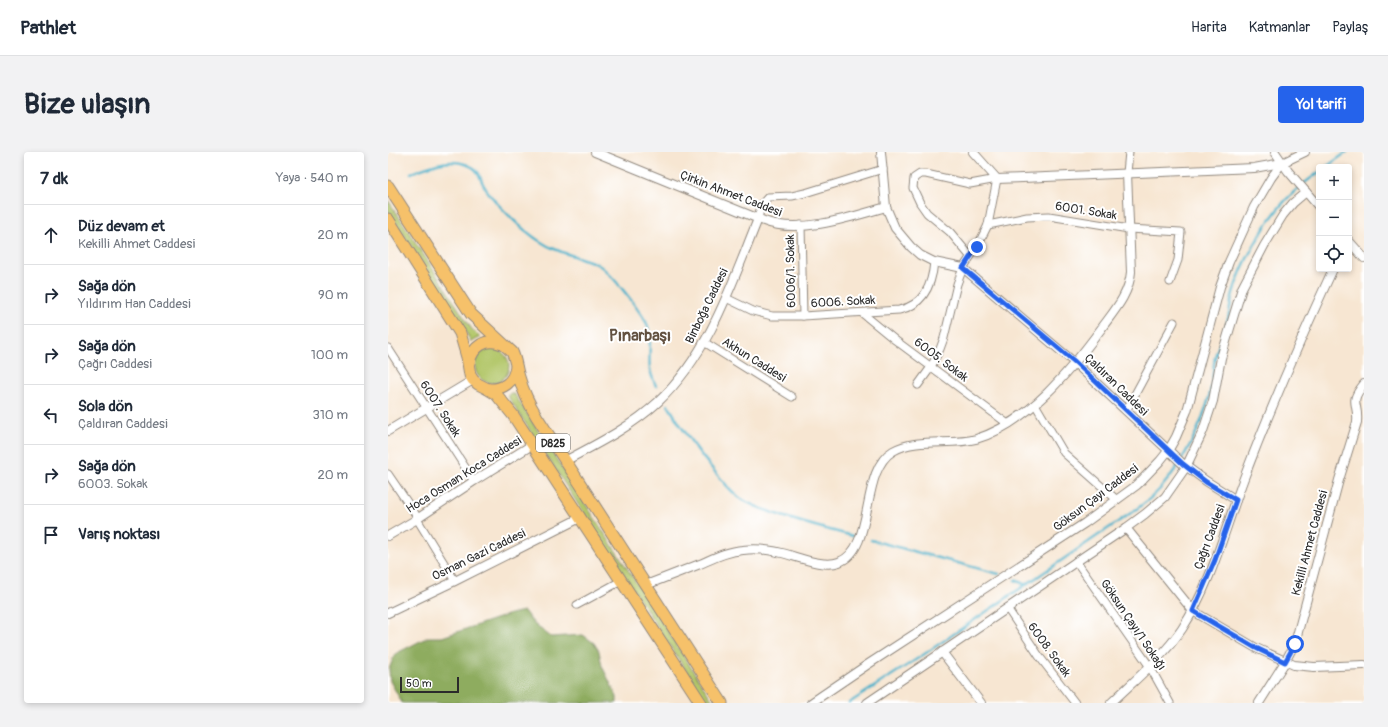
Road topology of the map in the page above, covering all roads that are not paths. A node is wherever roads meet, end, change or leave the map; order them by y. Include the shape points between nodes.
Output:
1 (595, 152) edge
2 (881, 152) edge
3 (973, 152) edge
4 (1128, 152) edge
5 (1275, 152) edge
6 (1305, 152) edge
7 (1282, 163) junction
8 (882, 169) junction
9 (1128, 173) junction
10 (997, 179) junction
11 (388, 186) edge
12 (1304, 190) junction
13 (1316, 204) edge
14 (886, 207) junction
15 (388, 219) edge
16 (758, 219) junction
17 (988, 224) junction
18 (801, 226) junction
19 (1129, 229) junction
20 (1352, 244) edge
21 (970, 256) junction
22 (1364, 258) edge
23 (934, 262) junction
24 (963, 268) junction
25 (1332, 272) edge
26 (1170, 282) dead end
27 (726, 298) junction
28 (862, 313) junction
29 (803, 316) junction
30 (1174, 322) dead end
31 (704, 342) junction
32 (505, 345) junction
33 (388, 348) edge
34 (1075, 362) junction
35 (469, 363) junction
36 (516, 367) junction
37 (931, 367) junction
38 (473, 380) junction
39 (918, 384) dead end
40 (1364, 384) edge
41 (488, 389) junction
42 (792, 397) dead end
43 (1035, 404) junction
44 (426, 408) junction
45 (1126, 411) junction
46 (1008, 424) junction
47 (388, 431) edge
48 (532, 446) junction
49 (1171, 453) junction
50 (565, 461) junction
51 (1185, 465) junction
52 (388, 474) edge
53 (474, 481) junction
54 (1116, 500) junction
55 (1236, 500) junction
56 (418, 518) junction
57 (580, 518) junction
58 (1126, 528) junction
59 (388, 536) edge
60 (1076, 561) junction
61 (455, 581) junction
62 (621, 581) junction
63 (646, 585) junction
64 (577, 605) dead end
65 (1007, 608) junction
66 (1193, 611) junction
67 (388, 613) edge
68 (942, 652) junction
69 (1285, 662) junction
70 (1364, 665) edge
71 (1150, 667) junction
72 (700, 703) edge
73 (722, 703) edge
74 (811, 703) edge
75 (867, 703) edge
76 (981, 703) edge
77 (1075, 703) edge
78 (1111, 703) edge
79 (1170, 703) edge
80 (1259, 703) edge

1 - 16 street, Çirkin Ahmet Caddesi
2 - 8 street
3 - 10 street
4 - 9 street
5 - 7 street
6 - 7 street
7 - 9 street via 1226,170
7 - 12 street
7 - 49 street, Göksun Çayı Caddesi via 1254,206 1229,262 1191,399
8 - 14 street
8 - 16 street via 805,193 768,197 761,205
9 - 10 street
9 - 19 street
10 - 17 street
10 - 21 street via 963,184 926,174 914,178 913,188 924,208 934,220 950,232
11 - 32 highway, D825 via 471,314
12 - 13 street
12 - 51 street via 1276,226 1242,288 1222,354 1211,409
14 - 18 street, Çirkin Ahmet Caddesi via 844,219
14 - 23 street via 903,239 920,255
15 - 35 highway via 458,329
16 - 18 street, Çirkin Ahmet Caddesi via 779,226
16 - 27 street, Binboğa Caddesi
17 - 19 street, 6001. Sokak via 1049,216
17 - 21 street
18 - 29 street, 6006/1. Sokak
19 - 26 street, 6001. Sokak via 1181,232 1178,260
19 - 34 street via 1130,283 1105,323
20 - 22 street
21 - 24 street
23 - 24 street
23 - 28 street, 6006. Sokak via 929,285 914,305 899,310
24 - 34 street, Çaldıran Caddesi
24 - 37 street via 944,338
25 - 55 street, Çağrı Caddesi via 1278,391
27 - 29 street, 6006. Sokak via 763,314
27 - 31 street, Binboğa Caddesi
28 - 29 street, 6006. Sokak
28 - 37 street, 6005. Sokak
30 - 45 street
31 - 42 street, Akhun Caddesi
31 - 50 street, Binboğa Caddesi via 683,375 653,406 627,426
32 - 35 highway via 494,342 482,344 474,351
32 - 36 highway, D825 via 515,357
33 - 44 street, 6007. Sokak
34 - 43 street
34 - 45 street, Çaldıran Caddesi
35 - 38 highway
36 - 41 highway via 509,383 498,389
36 - 50 highway, D825 via 532,409
37 - 39 street
37 - 46 street, 6005. Sokak
38 - 41 highway, D825
38 - 44 street
40 - 69 street, Kekilli Ahmet Caddesi via 1355,398 1357,422 1295,644
41 - 48 highway, D825 via 506,406
43 - 46 street
43 - 54 street via 1064,454
44 - 47 street
44 - 53 street, 6007. Sokak
45 - 49 street, Çaldıran Caddesi
46 - 63 street via 974,439 912,445 897,449 888,455 878,468 858,541 850,554 840,561 822,563 770,551 743,550 721,555
48 - 53 street, Hoca Osman Koca Caddesi
48 - 57 highway, D825
49 - 51 street, Çaldıran Caddesi
49 - 54 street, Göksun Çayı Caddesi via 1137,485
50 - 63 highway, D825
51 - 55 street, Çaldıran Caddesi via 1206,482
51 - 58 street via 1165,497
52 - 56 street
53 - 56 street, Hoca Osman Koca Caddesi
54 - 74 street, Göksun Çayı Caddesi via 1065,537
55 - 66 street, Çağrı Caddesi via 1215,560
56 - 59 street, Hoca Osman Koca Caddesi
56 - 61 street
57 - 61 street, Osman Gazi Caddesi
57 - 62 highway, D825
58 - 60 street
58 - 66 street
60 - 65 street
60 - 71 street, Göksun Çayı/1 Sokağı
61 - 67 street, Osman Gazi Caddesi
62 - 64 street
62 - 72 highway, D825
63 - 73 highway, D825
65 - 68 street
65 - 77 street, 6008. Sokak
66 - 69 street
66 - 71 street, Çağrı Caddesi via 1172,642
68 - 75 street
68 - 76 street
69 - 70 street via 1303,666
69 - 80 street, Kekilli Ahmet Caddesi
71 - 78 street, Çağrı Caddesi
71 - 79 street, Göksun Çayı/1 Sokağı

